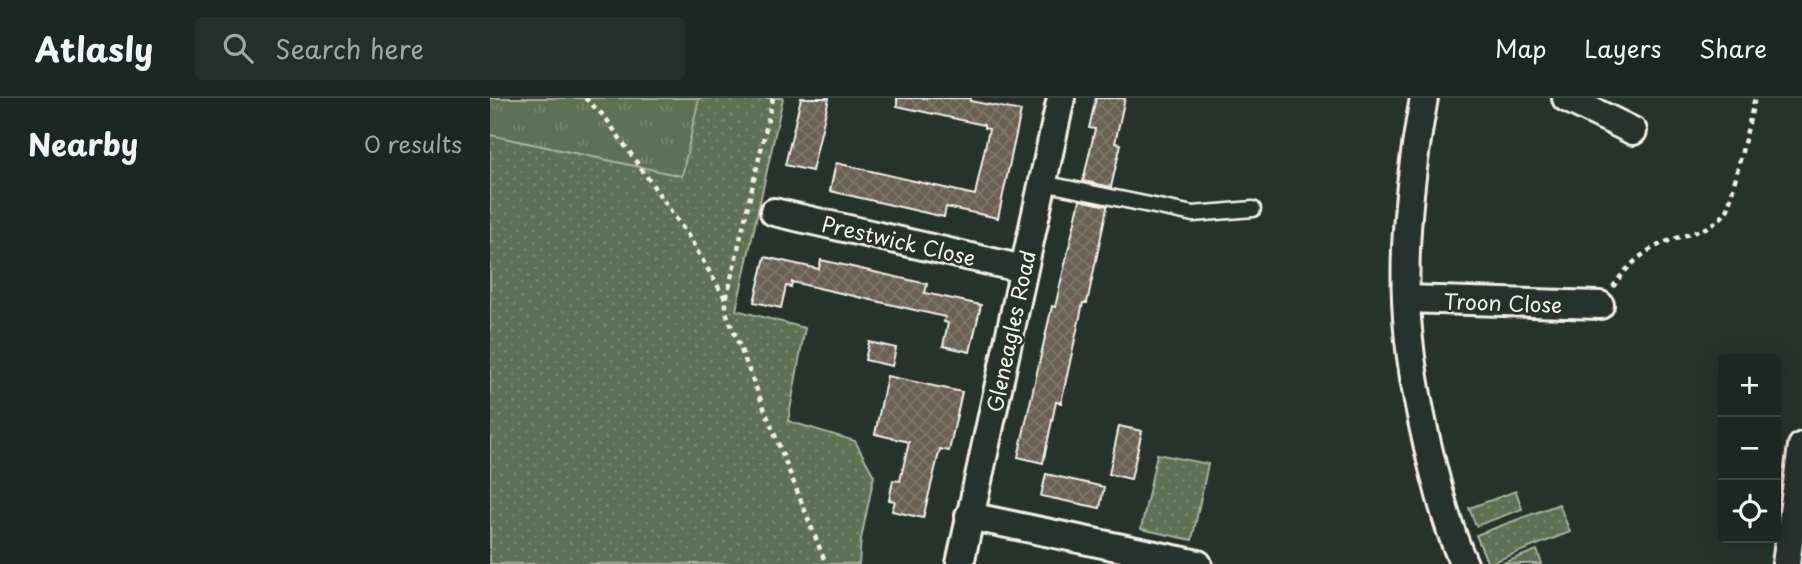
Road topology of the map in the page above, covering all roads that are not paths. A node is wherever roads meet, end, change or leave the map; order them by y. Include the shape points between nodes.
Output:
1 (1061, 98) edge
2 (1424, 98) edge
3 (1566, 98) edge
4 (1633, 131) dead end
5 (1042, 183) junction
6 (1253, 209) dead end
7 (774, 212) dead end
8 (1023, 269) junction
9 (1406, 299) junction
10 (1601, 305) road end
11 (1802, 446) edge
12 (969, 516) junction
13 (1456, 562) edge
14 (960, 564) edge
15 (1198, 564) edge
16 (1786, 564) edge

1 - 5 street, Gleneagles Road
2 - 9 street via 1413,160
3 - 4 street
5 - 6 lane via 1194,215
5 - 8 street, Gleneagles Road
7 - 8 street, Prestwick Close
8 - 12 street, Gleneagles Road
9 - 10 street, Troon Close
9 - 13 street via 1422,425
11 - 16 street
12 - 14 street, Gleneagles Road
12 - 15 street

